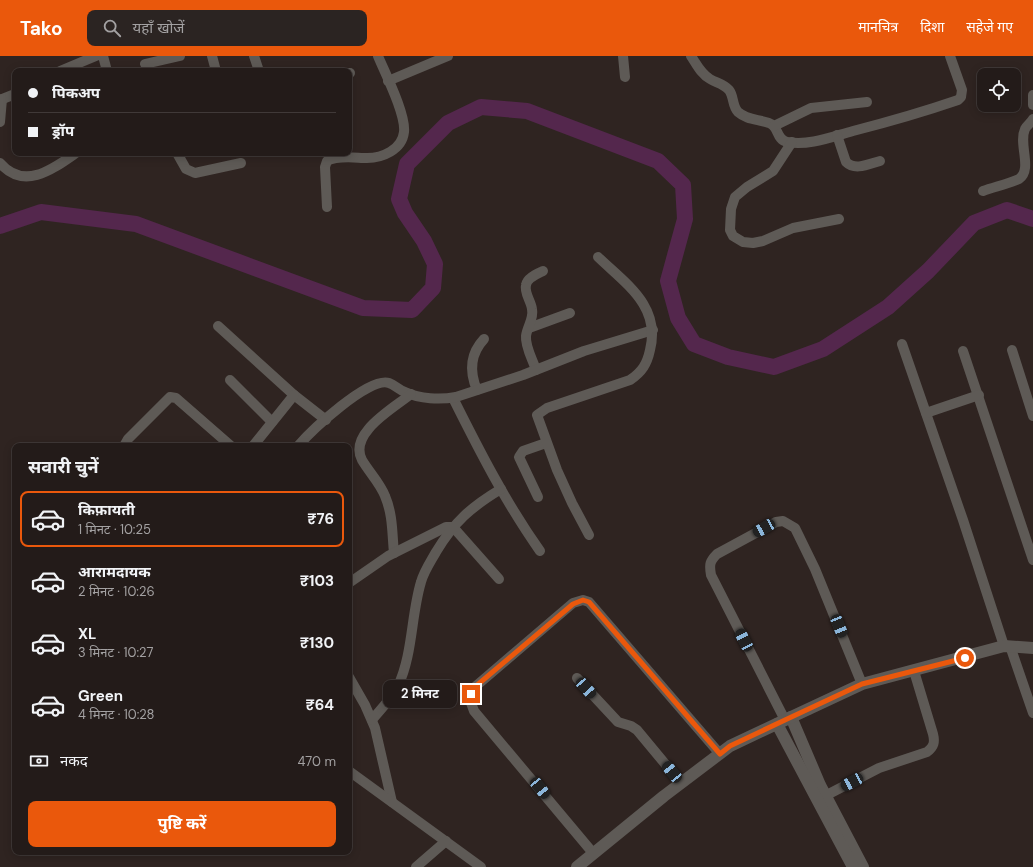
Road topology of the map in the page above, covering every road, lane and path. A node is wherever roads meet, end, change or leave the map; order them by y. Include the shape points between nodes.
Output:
1 (96, 56) edge
2 (103, 56) edge
3 (180, 56) edge
4 (212, 56) edge
5 (254, 56) edge
6 (378, 56) edge
7 (448, 56) edge
8 (623, 56) edge
9 (691, 56) edge
10 (950, 56) edge
11 (145, 64) edge
12 (67, 68) edge
13 (106, 68) edge
14 (215, 68) edge
15 (258, 68) edge
16 (625, 77) dead end
17 (388, 81) junction
18 (12, 95) edge
19 (1033, 95) edge
20 (1, 99) edge
21 (867, 102) dead end
22 (1033, 105) edge
23 (1033, 119) edge
24 (0, 122) edge
25 (774, 126) junction
26 (837, 135) junction
27 (792, 142) junction
28 (71, 156) edge
29 (179, 156) edge
30 (880, 161) dead end
31 (241, 162) dead end
32 (0, 163) edge
33 (983, 191) dead end
34 (327, 207) dead end
35 (839, 219) dead end
36 (598, 257) dead end
37 (543, 271) dead end
38 (570, 313) dead end
39 (218, 326) dead end
40 (529, 328) junction
41 (653, 330) junction
42 (484, 339) dead end
43 (902, 344) dead end
44 (1012, 350) dead end
45 (964, 351) dead end
46 (536, 370) junction
47 (230, 380) dead end
48 (477, 390) junction
49 (411, 394) junction
50 (294, 395) junction
51 (979, 395) junction
52 (453, 398) junction
53 (926, 413) junction
54 (1033, 416) edge
55 (326, 420) junction
56 (272, 422) junction
57 (126, 443) edge
58 (228, 443) edge
59 (254, 443) edge
60 (301, 443) edge
61 (546, 443) junction
62 (500, 489) junction
63 (538, 497) dead end
64 (453, 527) junction
65 (589, 534) dead end
66 (540, 551) dead end
67 (394, 553) junction
68 (1033, 560) edge
69 (499, 579) dead end
70 (352, 581) edge
71 (1007, 646) junction
72 (1033, 648) edge
73 (914, 671) junction
74 (577, 678) dead end
75 (352, 683) edge
76 (862, 684) junction
77 (1033, 713) edge
78 (372, 720) junction
79 (784, 720) junction
80 (720, 754) junction
81 (352, 773) edge
82 (681, 783) junction
83 (822, 798) junction
84 (392, 802) junction
85 (446, 841) junction
86 (846, 844) junction
87 (593, 853) junction
88 (416, 867) edge
89 (481, 867) edge
90 (578, 867) edge
91 (853, 867) edge
92 (863, 867) edge

1 - 12 street
2 - 13 street
3 - 11 street
4 - 14 street
5 - 15 street
6 - 17 street
7 - 17 street
8 - 16 street
9 - 25 street via 704,75 727,88 739,113
10 - 26 street via 962,90 958,100 924,112
17 - 34 street via 404,127 400,142 392,151 380,157 342,158 327,162
18 - 20 street
19 - 22 street
20 - 24 street
21 - 25 street via 811,108
23 - 33 street via 1024,136 1028,165 1025,174 1019,179
25 - 27 street via 779,137
26 - 27 street via 812,142
26 - 30 street via 849,165 856,167
27 - 35 street via 773,171 735,197 732,202 730,230 733,236 743,242 753,243 793,228
28 - 32 street via 46,172 34,176 10,172
29 - 31 street via 186,169 195,173
36 - 41 street via 643,302
37 - 40 street via 526,285 533,310
38 - 40 street
39 - 50 street
40 - 46 street via 527,342
41 - 46 street via 584,351
41 - 61 street via 649,356 643,370 637,375 630,380 539,412 537,419
42 - 48 street via 474,353 473,359
43 - 53 street
44 - 54 street
45 - 51 street
46 - 48 street
47 - 56 street
48 - 52 street
49 - 52 street
49 - 55 street via 388,382 376,383 358,393
49 - 67 street via 366,431 359,445 359,453 379,484 392,516
50 - 55 street
50 - 56 street
51 - 53 street
51 - 68 street
52 - 62 street
53 - 71 street
55 - 60 street via 315,427
56 - 59 street
57 - 58 street via 170,397 176,398
61 - 63 street via 523,451 519,457
61 - 65 street via 572,503
62 - 64 street via 463,515
62 - 66 street via 522,527
64 - 67 street via 446,527
64 - 69 street
64 - 78 street via 421,581 403,672 397,687
67 - 70 street
71 - 72 street
71 - 73 street
71 - 77 street
73 - 76 street
73 - 83 street via 933,734 933,746 927,752 879,768
74 - 82 street via 618,722 637,730
75 - 78 street
76 - 79 street
76 - 79 street via 815,569 795,528 783,521 776,522 718,554 709,565 711,575
78 - 84 street
79 - 80 street via 730,746
79 - 83 street via 798,737
80 - 82 street
80 - 87 street via 589,602 583,600 573,604 476,686 470,700 474,711
81 - 84 street
82 - 87 street
83 - 86 street
84 - 85 street
85 - 88 street
85 - 89 street
86 - 91 street
86 - 92 street
87 - 90 street

